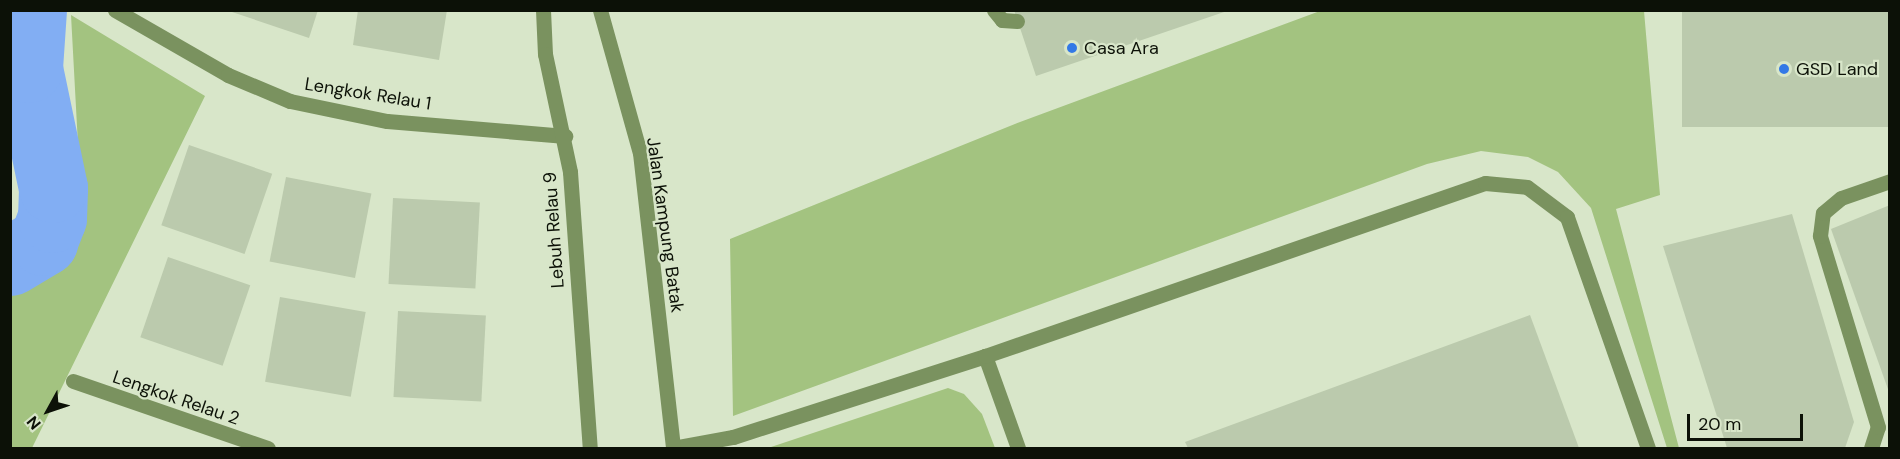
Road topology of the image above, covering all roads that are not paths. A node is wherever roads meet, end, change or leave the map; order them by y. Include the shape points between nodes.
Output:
1 (115, 10) edge
2 (543, 10) edge
3 (600, 10) edge
4 (994, 10) edge
5 (1017, 21) dead end
6 (565, 136) junction
7 (1890, 181) edge
8 (985, 356) junction
9 (73, 381) dead end
10 (267, 448) edge
11 (590, 448) edge
12 (673, 448) edge
13 (1018, 448) edge
14 (1648, 448) edge
15 (1871, 448) edge

1 - 6 street, Lengkok Relau 1 via 228,75 290,101 387,121
2 - 6 street, Lebuh Relau 9 via 545,54
3 - 12 street, Jalan Kampung Batak via 640,153
4 - 5 street via 1002,20
6 - 11 street, Lebuh Relau 9
7 - 15 street via 1841,198 1823,213 1820,236 1878,427
8 - 12 street via 733,437
8 - 13 street
8 - 14 street via 1485,183 1527,187 1567,217
9 - 10 street, Lengkok Relau 2

